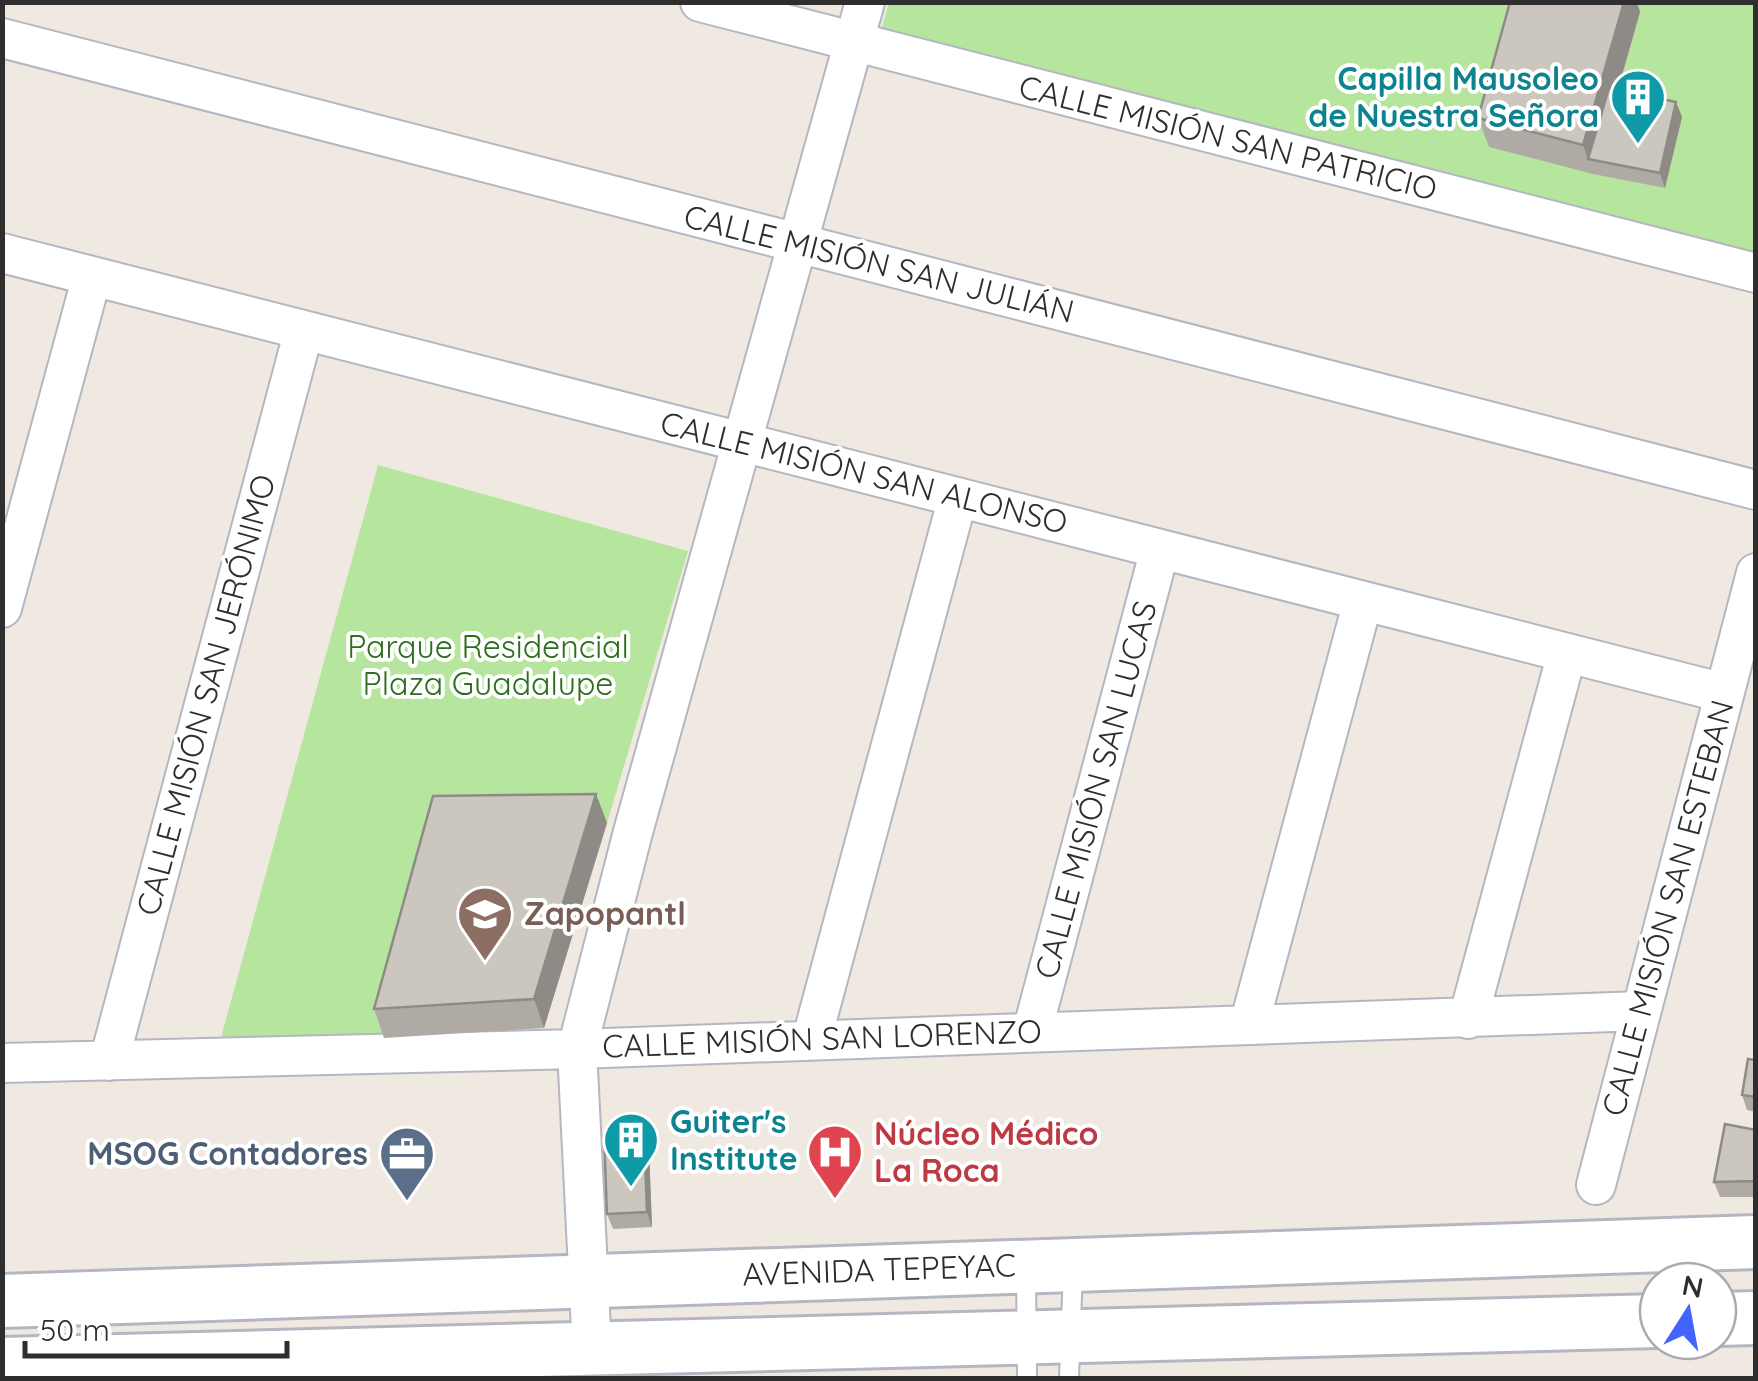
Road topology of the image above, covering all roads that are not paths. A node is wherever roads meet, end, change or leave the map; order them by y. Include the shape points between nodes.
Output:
1 (700, 2) edge
2 (864, 2) edge
3 (2, 38) edge
4 (854, 42) junction
5 (798, 243) junction
6 (2, 253) edge
7 (1756, 273) edge
8 (92, 276) junction
9 (304, 330) junction
10 (744, 442) junction
11 (1756, 490) edge
12 (958, 497) junction
13 (1160, 549) junction
14 (1756, 573) edge
15 (1363, 600) junction
16 (2, 608) edge
17 (1567, 653) junction
18 (1724, 693) junction
19 (1641, 1012) junction
20 (1468, 1018) junction
21 (1249, 1025) junction
22 (1032, 1032) junction
23 (812, 1038) junction
24 (577, 1048) junction
25 (109, 1061) junction
26 (2, 1063) edge
27 (1596, 1185) dead end
28 (1756, 1242) edge
29 (1050, 1264) junction
30 (590, 1281) junction
31 (2, 1301) edge
32 (1638, 1322) edge
33 (592, 1350) junction
34 (1048, 1358) edge
35 (2, 1364) edge

1 - 4 street, CALLE MISIÓN SAN PATRICIO
2 - 4 street
3 - 5 street, CALLE MISIÓN SAN JULIÁN
4 - 5 street
4 - 7 street, CALLE MISIÓN SAN PATRICIO
5 - 10 street
5 - 11 street, CALLE MISIÓN SAN JULIÁN
6 - 8 street, CALLE MISIÓN SAN ALONSO
8 - 9 street, CALLE MISIÓN SAN ALONSO
8 - 16 street
9 - 10 street, CALLE MISIÓN SAN ALONSO
9 - 25 street, CALLE MISIÓN SAN JERÓNIMO
10 - 12 street, CALLE MISIÓN SAN ALONSO
10 - 24 street
12 - 13 street, CALLE MISIÓN SAN ALONSO
12 - 23 street
13 - 15 street, CALLE MISIÓN SAN ALONSO
13 - 22 street, CALLE MISIÓN SAN LUCAS
14 - 18 street, CALLE MISIÓN SAN ESTEBAN
15 - 17 street, CALLE MISIÓN SAN ALONSO
15 - 21 street
17 - 18 street, CALLE MISIÓN SAN ALONSO
17 - 20 street
18 - 19 street, CALLE MISIÓN SAN ESTEBAN
19 - 20 street, CALLE MISIÓN SAN LORENZO
19 - 27 street, CALLE MISIÓN SAN ESTEBAN
20 - 21 street, CALLE MISIÓN SAN LORENZO
21 - 22 street, CALLE MISIÓN SAN LORENZO
22 - 23 street, CALLE MISIÓN SAN LORENZO
23 - 24 street, CALLE MISIÓN SAN LORENZO
24 - 25 street, CALLE MISIÓN SAN LORENZO
24 - 30 street
25 - 26 street, CALLE MISIÓN SAN LORENZO
28 - 29 street, AVENIDA TEPEYAC
29 - 30 street, AVENIDA TEPEYAC
29 - 34 lane
29 - 34 lane
30 - 31 street, AVENIDA TEPEYAC
30 - 33 street
32 - 34 street
33 - 34 street
33 - 35 street

